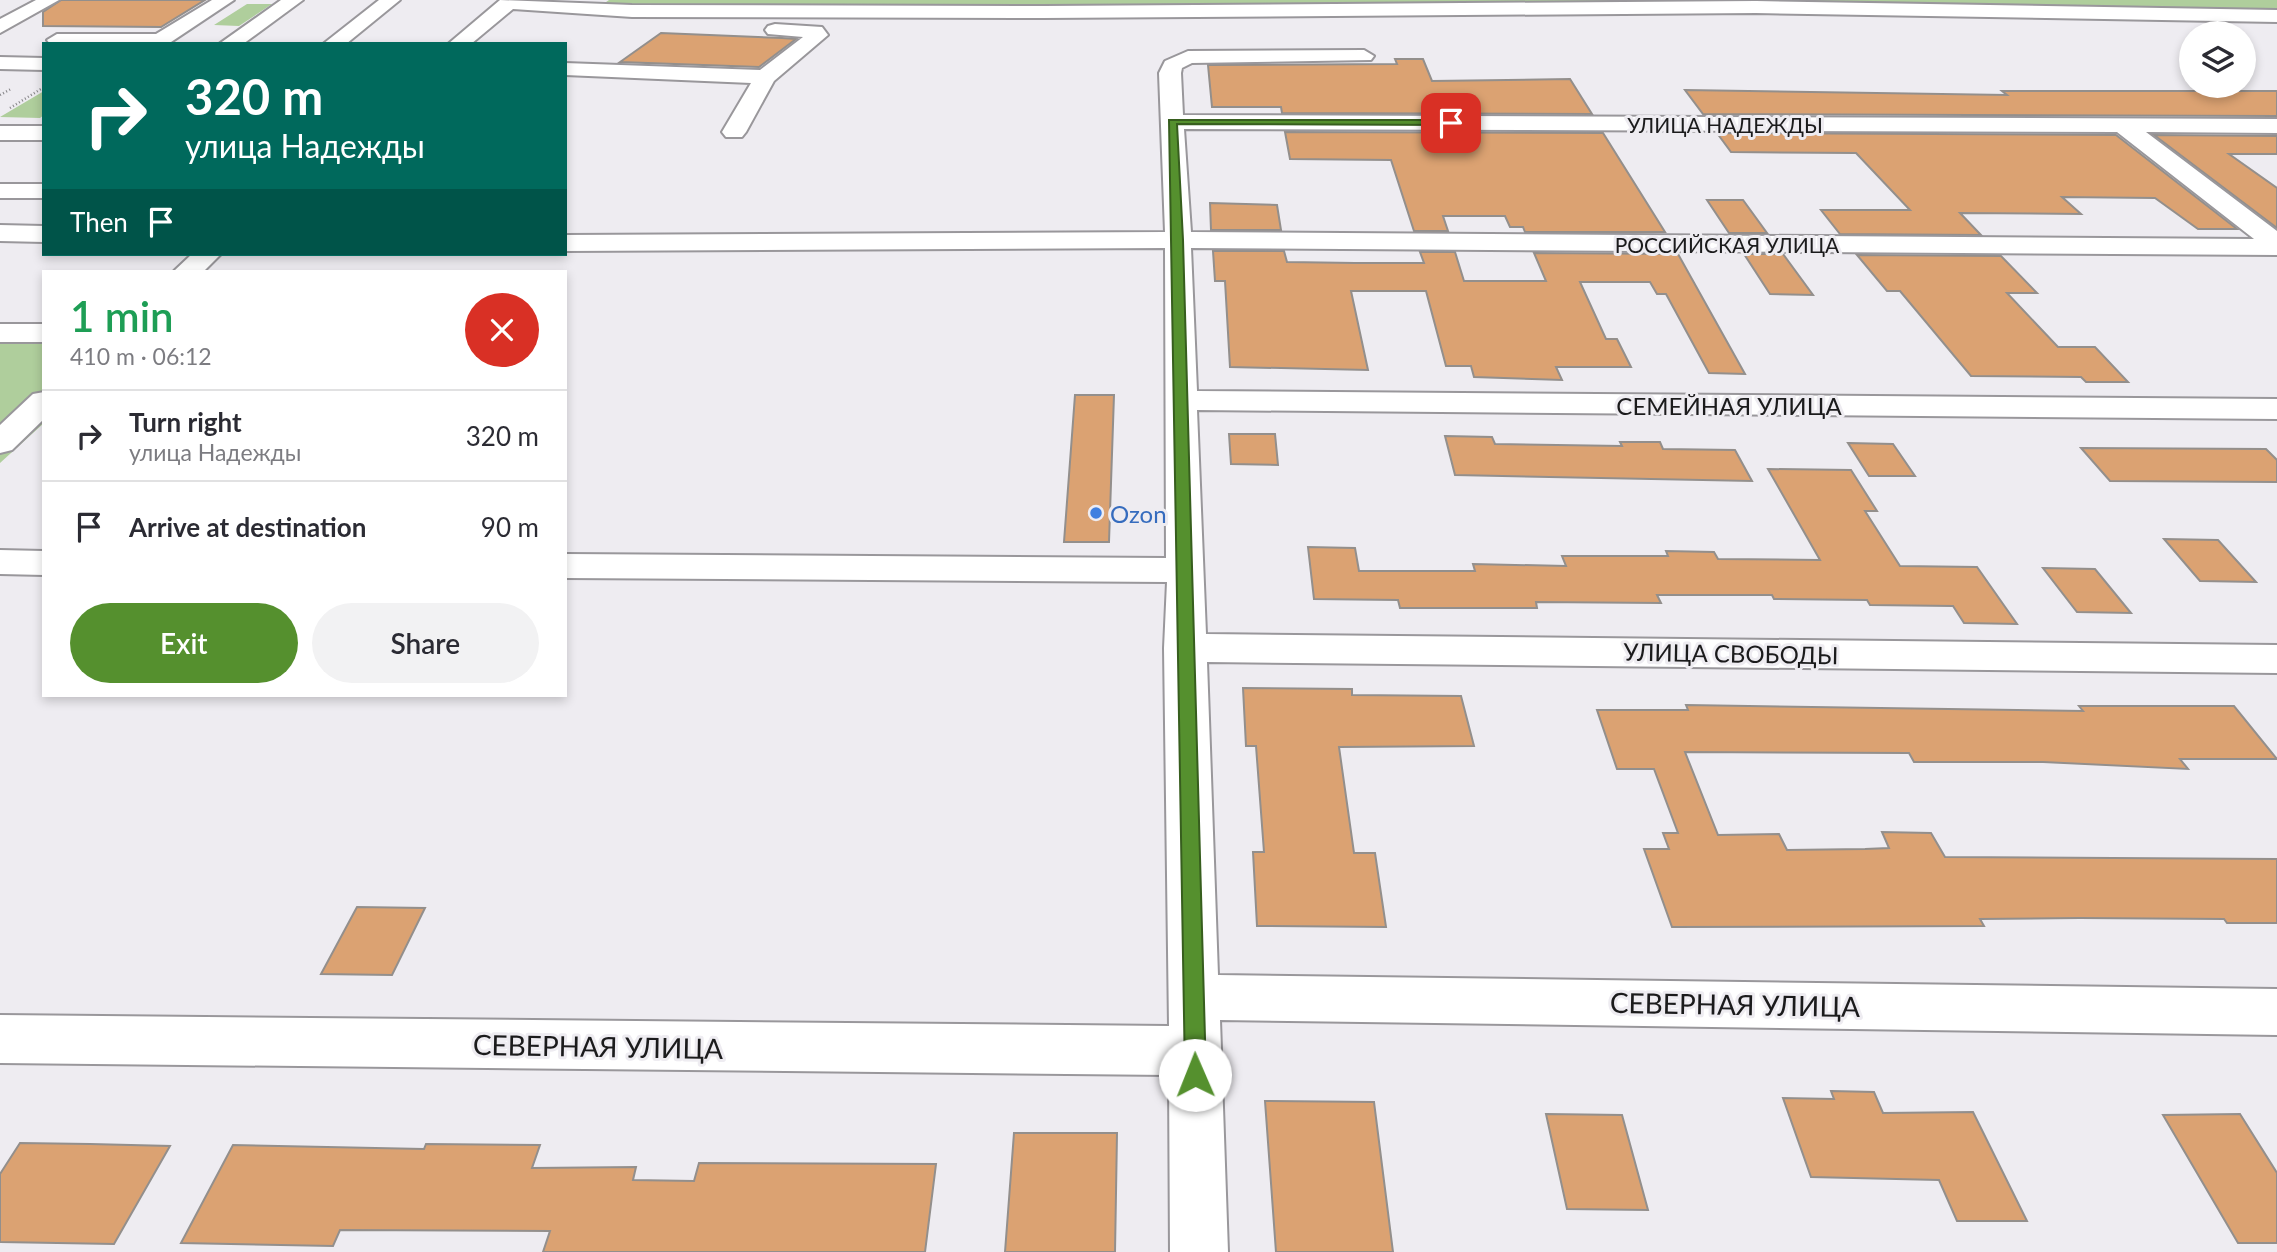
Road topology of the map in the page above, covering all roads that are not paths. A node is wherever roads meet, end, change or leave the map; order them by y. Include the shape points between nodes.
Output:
1 (50, 0) edge
2 (225, 0) edge
3 (294, 0) edge
4 (391, 0) edge
5 (568, 0) edge
6 (524, 5) edge
7 (2277, 16) edge
8 (0, 27) edge
9 (57, 40) dead end
10 (232, 42) edge
11 (336, 42) edge
12 (460, 42) edge
13 (615, 51) dead end
14 (1364, 56) dead end
15 (0, 63) edge
16 (42, 64) edge
17 (576, 69) edge
18 (765, 77) junction
19 (1172, 122) junction
20 (2122, 125) junction
21 (2277, 126) edge
22 (734, 132) dead end
23 (0, 133) edge
24 (42, 133) edge
25 (0, 191) edge
26 (42, 191) edge
27 (0, 233) edge
28 (42, 233) edge
29 (1178, 240) junction
30 (567, 243) edge
31 (2277, 246) edge
32 (206, 256) edge
33 (189, 270) edge
34 (0, 333) edge
35 (42, 333) edge
36 (1180, 400) junction
37 (42, 403) edge
38 (2277, 409) edge
39 (0, 443) edge
40 (0, 562) edge
41 (42, 563) edge
42 (567, 566) edge
43 (1183, 570) junction
44 (1184, 648) junction
45 (2277, 659) edge
46 (1194, 997) junction
47 (2277, 1012) edge
48 (0, 1039) edge
49 (1195, 1050) junction
50 (1199, 1252) edge

1 - 8 street
2 - 9 street via 160,40
3 - 10 street
4 - 11 street
5 - 6 street
6 - 7 street via 632,11 1756,8
6 - 12 street via 488,19
6 - 18 street via 643,27 815,31 818,35
13 - 17 street
14 - 19 street via 1204,55 1178,60 1170,73
15 - 16 street
17 - 18 street
18 - 22 street
19 - 20 street, УЛИЦА НАДЕЖДЫ
19 - 29 street
20 - 21 street, УЛИЦА НАДЕЖДЫ
20 - 31 street
23 - 24 street
25 - 26 street
27 - 28 street
29 - 30 street, РОССИЙСКАЯ УЛИЦА
29 - 31 street, РОССИЙСКАЯ УЛИЦА
29 - 36 street
32 - 33 street
34 - 35 street
36 - 38 street, СЕМЕЙНАЯ УЛИЦА
36 - 43 street
37 - 39 street
40 - 41 street
42 - 43 street
43 - 44 street
44 - 45 street, УЛИЦА СВОБОДЫ
44 - 46 street
46 - 47 street, СЕВЕРНАЯ УЛИЦА
46 - 49 street
48 - 49 street, СЕВЕРНАЯ УЛИЦА
49 - 50 street

